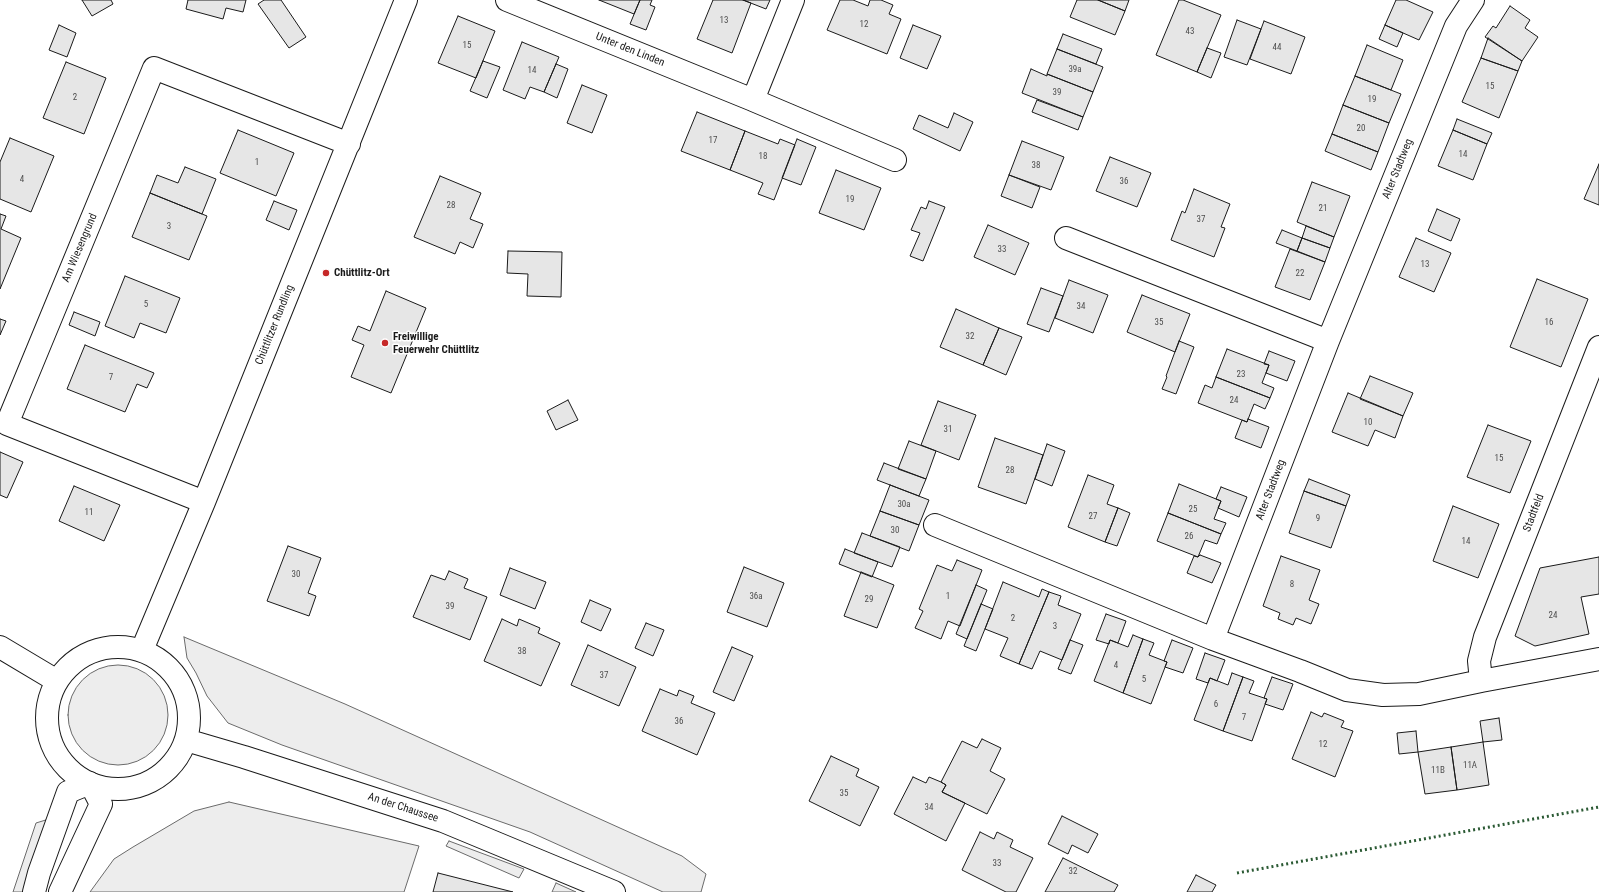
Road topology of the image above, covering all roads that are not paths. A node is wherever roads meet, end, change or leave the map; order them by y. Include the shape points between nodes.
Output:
1 (406, 0) edge
2 (507, 0) edge
3 (793, 0) edge
4 (1473, 0) edge
5 (753, 100) junction
6 (349, 144) junction
7 (896, 160) dead end
8 (1066, 238) dead end
9 (1328, 341) junction
10 (1599, 347) edge
11 (204, 502) junction
12 (935, 525) dead end
13 (1213, 639) junction
14 (0, 647) edge
15 (142, 650) junction
16 (1599, 660) edge
17 (57, 681) junction
18 (1481, 681) junction
19 (186, 740) junction
20 (90, 783) junction
21 (34, 892) edge
22 (60, 892) edge
23 (614, 892) edge

1 - 6 street, Chüttlitzer Rundling
2 - 5 street, Unter den Linden
3 - 5 street
4 - 9 street, Alter Stadtweg via 1456,26
5 - 7 street, Unter den Linden
6 - 11 street, Chüttlitzer Rundling
6 - 11 street, Am Wiesengrund via 154,68 7,424
8 - 9 street
9 - 13 street, Alter Stadtweg
10 - 18 street, Stadtfeld via 1485,637 1479,661
11 - 15 street, Chüttlitzer Rundling
12 - 13 street
13 - 18 street via 1347,690 1383,695 1419,694
14 - 17 street
15 - 17 street via 117,646 94,651 74,661
15 - 19 street via 156,657 170,669 181,684 188,702
16 - 18 street
17 - 20 street via 47,707 50,739 56,754 66,766
19 - 20 street via 166,771 149,782 131,788 111,788
19 - 23 street, An der Chaussee via 443,821
20 - 21 street via 68,792
20 - 22 street via 102,804

